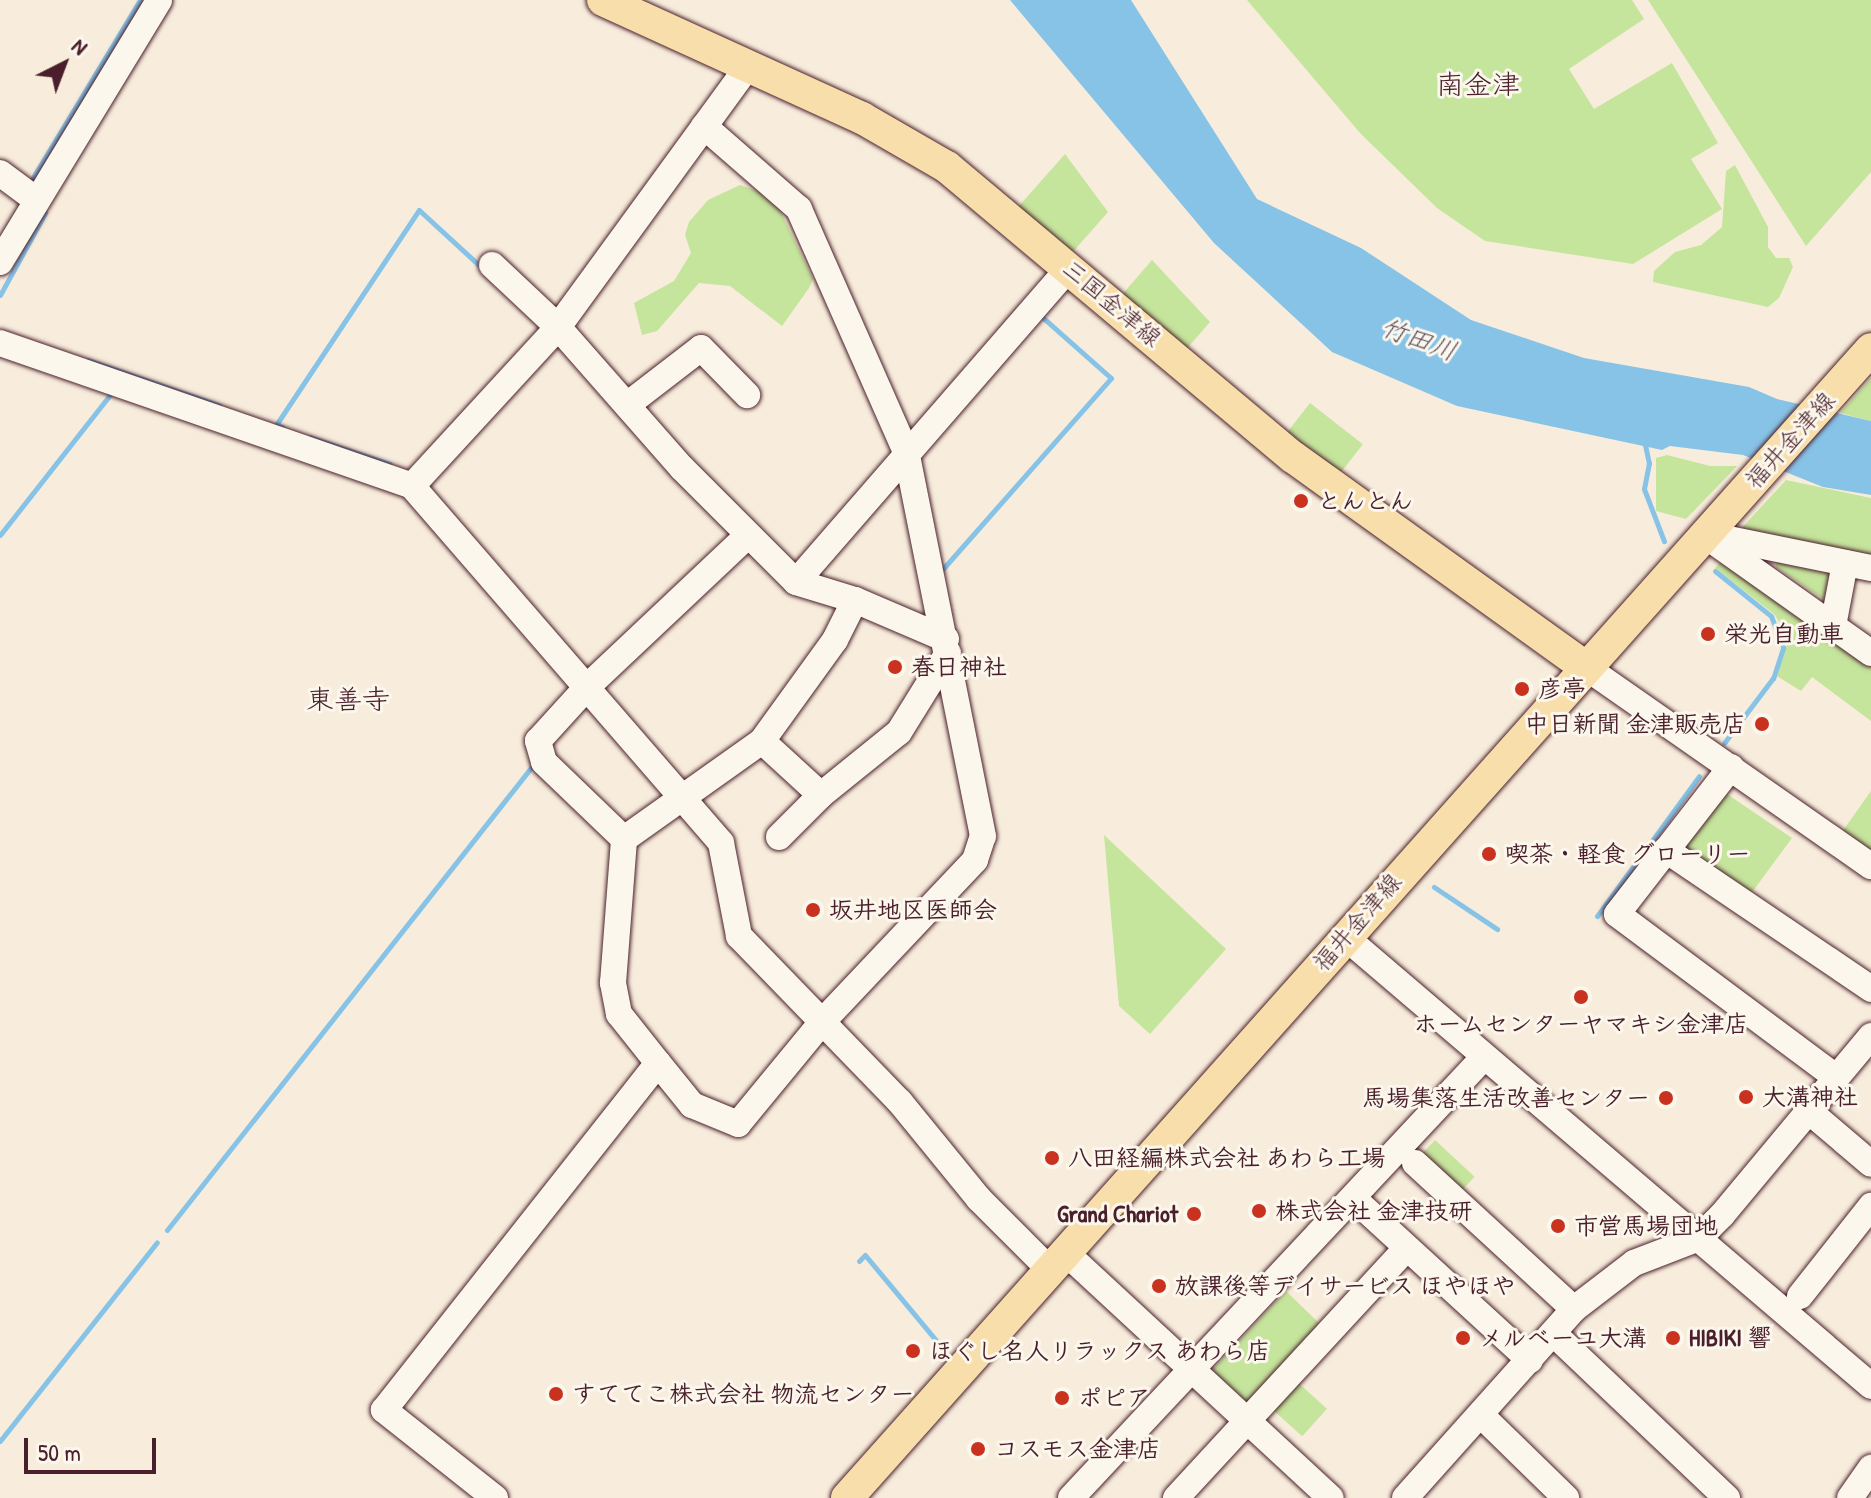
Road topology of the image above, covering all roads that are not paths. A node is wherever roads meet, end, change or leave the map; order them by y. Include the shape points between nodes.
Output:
1 (159, 0) edge
2 (603, 0) edge
3 (749, 65) junction
4 (704, 126) junction
5 (0, 173) edge
6 (35, 199) junction
7 (0, 262) edge
8 (492, 265) dead end
9 (1070, 267) junction
10 (558, 327) junction
11 (0, 343) edge
12 (1868, 353) edge
13 (747, 395) dead end
14 (627, 405) junction
15 (907, 454) junction
16 (412, 486) junction
17 (1707, 530) junction
18 (746, 537) junction
19 (1845, 563) junction
20 (1871, 568) edge
21 (796, 582) junction
22 (855, 600) junction
23 (1833, 626) junction
24 (947, 646) junction
25 (1871, 653) edge
26 (1584, 666) junction
27 (588, 686) junction
28 (762, 741) junction
29 (1731, 767) junction
30 (821, 795) junction
31 (682, 796) junction
32 (779, 837) dead end
33 (624, 839) junction
34 (1666, 850) junction
35 (1871, 866) edge
36 (1344, 936) junction
37 (1871, 989) edge
38 (823, 1021) junction
39 (1871, 1036) edge
40 (1484, 1057) junction
41 (658, 1063) junction
42 (1837, 1078) junction
43 (1810, 1112) junction
44 (1415, 1163) dead end
45 (1871, 1164) edge
46 (1353, 1198) junction
47 (1871, 1206) edge
48 (1699, 1238) junction
49 (1407, 1248) junction
50 (1057, 1261) junction
51 (1800, 1296) dead end
52 (1574, 1309) junction
53 (1553, 1333) junction
54 (1530, 1360) junction
55 (1191, 1369) junction
56 (1871, 1386) edge
57 (1481, 1415) junction
58 (1248, 1421) junction
59 (1871, 1468) edge
60 (1722, 1497) edge
61 (495, 1498) edge
62 (847, 1498) edge
63 (1071, 1498) edge
64 (1176, 1498) edge
65 (1331, 1498) edge
66 (1405, 1498) edge
67 (1566, 1498) edge
68 (1850, 1498) edge

1 - 6 street
2 - 3 main road, 三国金津線
3 - 4 street
3 - 9 main road, 三国金津線 via 862,118 947,167
4 - 10 street
4 - 15 street via 799,209
5 - 6 street
6 - 7 street
8 - 10 street
9 - 15 street
9 - 26 main road, 三国金津線 via 1293,457
10 - 14 street
10 - 16 street
11 - 16 street
12 - 17 main road, 福井金津線
13 - 14 street via 701,348
14 - 18 street
15 - 21 street
15 - 24 street
16 - 27 street
17 - 19 street
17 - 23 street
17 - 26 main road, 福井金津線
18 - 21 street
18 - 27 street
19 - 20 street
19 - 23 street
21 - 22 street
22 - 24 street
22 - 28 street via 835,640
23 - 25 street
24 - 30 street via 899,732
24 - 38 street via 983,836 975,860
26 - 29 street
26 - 36 main road, 福井金津線
27 - 31 street
27 - 33 street via 538,741 544,762
28 - 30 street
28 - 31 street
29 - 34 street
29 - 35 street
30 - 32 street
31 - 33 street
31 - 38 street via 721,843 739,936
33 - 41 street via 613,983 619,1014
34 - 37 street
34 - 42 street via 1617,914
36 - 40 street
36 - 50 main road, 福井金津線
38 - 41 street via 738,1124 692,1105
38 - 50 street via 900,1102 979,1199
39 - 42 street
40 - 46 street
40 - 48 street
41 - 61 street via 384,1410
42 - 43 street
43 - 45 street
43 - 48 street
44 - 52 street
46 - 49 street
46 - 55 street
47 - 51 street
48 - 52 street via 1634,1263
48 - 56 street
49 - 54 street
49 - 58 street
50 - 55 street
50 - 62 main road, 福井金津線
52 - 53 street
53 - 54 street
53 - 60 street
54 - 57 street
55 - 58 street
55 - 63 street
57 - 66 street
57 - 67 street
58 - 64 street
58 - 65 street
59 - 68 street

